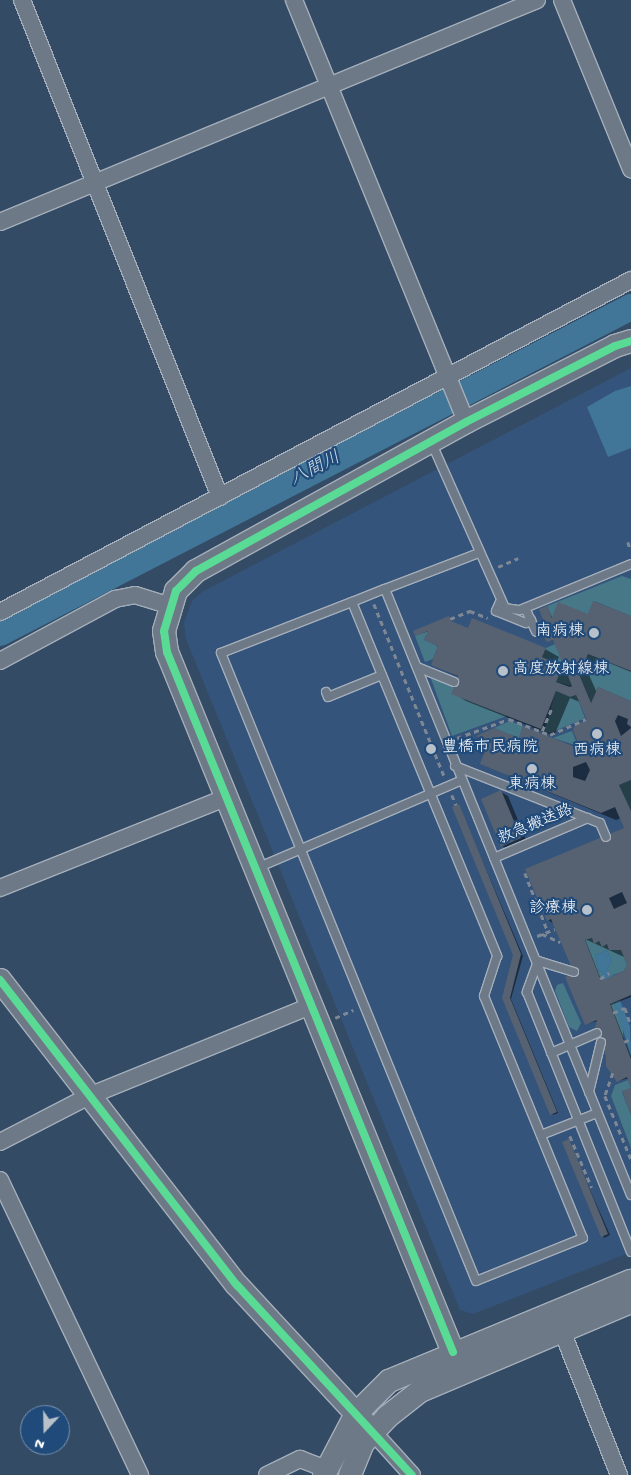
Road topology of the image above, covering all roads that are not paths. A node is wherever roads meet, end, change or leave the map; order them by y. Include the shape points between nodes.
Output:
1 (22, 0) edge
2 (294, 0) edge
3 (537, 0) edge
4 (562, 0) edge
5 (329, 85) junction
6 (631, 169) edge
7 (95, 183) junction
8 (0, 222) edge
9 (631, 280) edge
10 (631, 341) edge
11 (449, 379) junction
12 (464, 418) junction
13 (432, 442) junction
14 (220, 497) junction
15 (479, 553) junction
16 (631, 564) edge
17 (385, 589) junction
18 (352, 602) junction
19 (500, 602) junction
20 (170, 606) junction
21 (526, 608) junction
22 (0, 612) edge
23 (531, 620) junction
24 (536, 632) dead end
25 (0, 661) edge
26 (417, 667) junction
27 (382, 675) junction
28 (454, 682) dead end
29 (326, 692) dead end
30 (455, 766) junction
31 (462, 780) junction
32 (430, 794) junction
33 (228, 797) junction
34 (588, 818) junction
35 (606, 837) dead end
36 (301, 849) junction
37 (494, 858) junction
38 (257, 868) junction
39 (0, 888) edge
40 (538, 961) junction
41 (574, 972) dead end
42 (0, 980) edge
43 (310, 1006) junction
44 (597, 1033) dead end
45 (601, 1042) dead end
46 (570, 1044) junction
47 (551, 1053) junction
48 (589, 1093) junction
49 (89, 1096) junction
50 (597, 1113) junction
51 (578, 1120) junction
52 (541, 1135) junction
53 (0, 1142) edge
54 (0, 1180) edge
55 (628, 1181) edge
56 (631, 1195) edge
57 (631, 1252) edge
58 (631, 1281) edge
59 (631, 1302) edge
60 (562, 1331) junction
61 (453, 1352) junction
62 (356, 1414) junction
63 (373, 1432) junction
64 (325, 1472) edge
65 (140, 1475) edge
66 (267, 1475) edge
67 (350, 1475) edge
68 (412, 1475) edge
69 (619, 1475) edge

1 - 7 street
2 - 5 street
3 - 5 street
4 - 6 street
5 - 7 street
5 - 11 street
7 - 8 street
7 - 14 street
9 - 11 street
10 - 12 street via 614,346
11 - 12 street
11 - 14 street
12 - 13 street
13 - 15 lane
13 - 20 street via 196,572 176,591
14 - 22 street
15 - 17 lane
15 - 19 lane
16 - 21 lane
17 - 18 lane
17 - 26 lane
18 - 27 lane
18 - 36 lane via 221,653
19 - 21 lane via 515,612
19 - 23 lane via 496,611 526,623
20 - 25 street via 135,595 115,599
20 - 33 street via 164,631 167,652
21 - 23 lane
23 - 24 lane
26 - 28 lane
26 - 30 lane
27 - 29 lane via 328,697
27 - 32 lane
30 - 31 lane
30 - 34 lane, 救急搬送路
31 - 32 lane
31 - 37 lane
32 - 36 lane
32 - 52 lane via 497,956 484,996
33 - 38 street
33 - 39 street
34 - 35 lane, 救急搬送路 via 600,823
34 - 37 lane, 救急搬送路
36 - 38 lane
36 - 52 lane via 476,1281 583,1238
37 - 40 lane
38 - 43 street
40 - 41 lane
40 - 46 lane
40 - 47 lane via 527,992
42 - 49 street
43 - 49 street
43 - 61 street
44 - 46 lane
45 - 48 lane
46 - 47 lane
46 - 48 lane
47 - 51 lane
48 - 50 lane
49 - 53 street
49 - 62 street via 237,1285
50 - 51 lane
50 - 55 lane
51 - 52 lane
51 - 57 lane
54 - 65 street
55 - 56 lane
58 - 61 street
59 - 60 street
60 - 63 street via 420,1390
60 - 69 street
61 - 62 street via 389,1380
62 - 63 street
62 - 64 street
63 - 67 street via 363,1443
63 - 68 street
64 - 66 street via 300,1459

